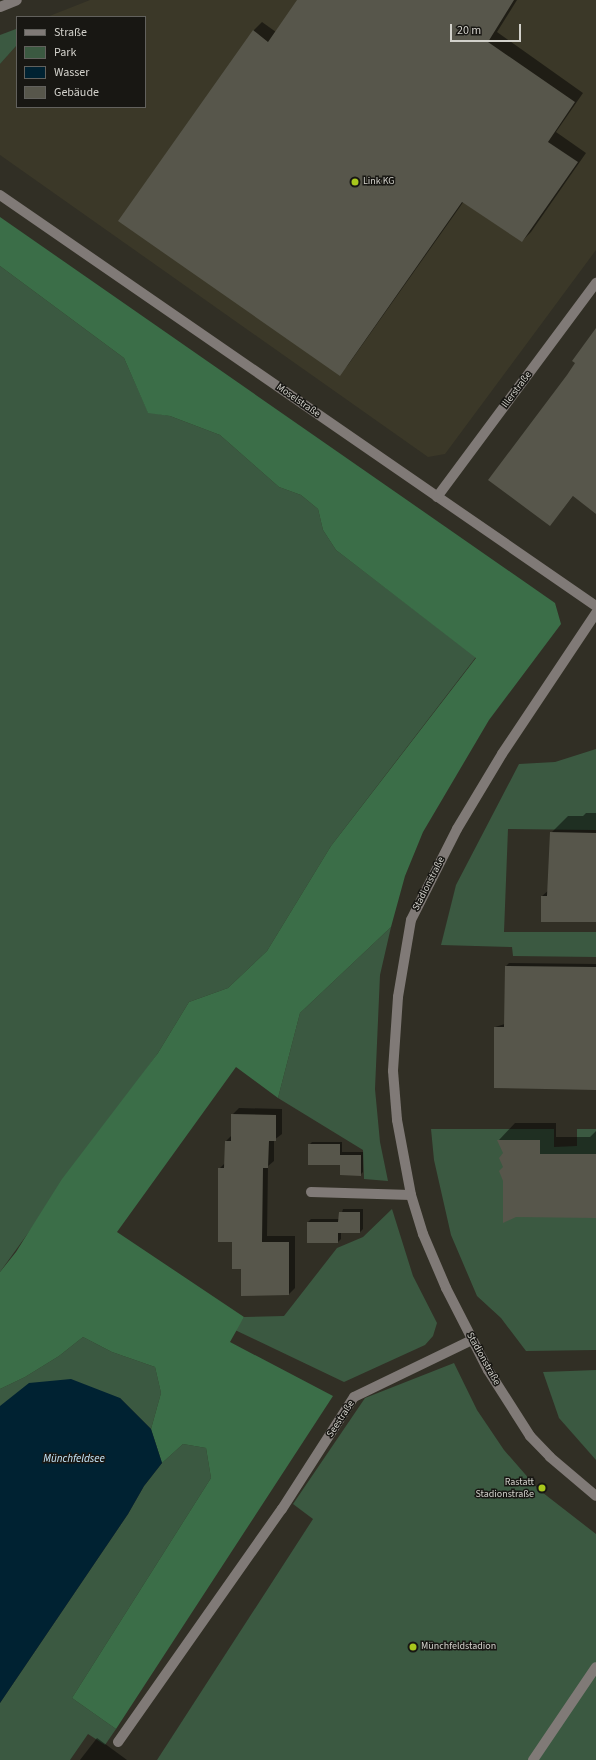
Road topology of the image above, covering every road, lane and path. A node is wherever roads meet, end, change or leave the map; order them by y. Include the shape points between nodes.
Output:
1 (17, 0) edge
2 (0, 7) edge
3 (0, 195) edge
4 (596, 283) edge
5 (437, 497) junction
6 (596, 606) edge
7 (596, 613) edge
8 (311, 1192) dead end
9 (411, 1195) junction
10 (472, 1340) junction
11 (596, 1496) edge
12 (596, 1667) edge
13 (118, 1742) dead end
14 (533, 1760) edge

1 - 2 street
3 - 5 street, Moselstraße
4 - 5 street, Illerstraße
5 - 6 street, Moselstraße
7 - 9 street, Stadionstraße via 502,754 457,829 411,920 398,997 394,1072 397,1120
8 - 9 street
9 - 10 street, Stadionstraße via 440,1275
10 - 11 street, Stadionstraße via 530,1436 550,1457
10 - 13 street, Seestraße via 354,1397 282,1509
12 - 14 street

